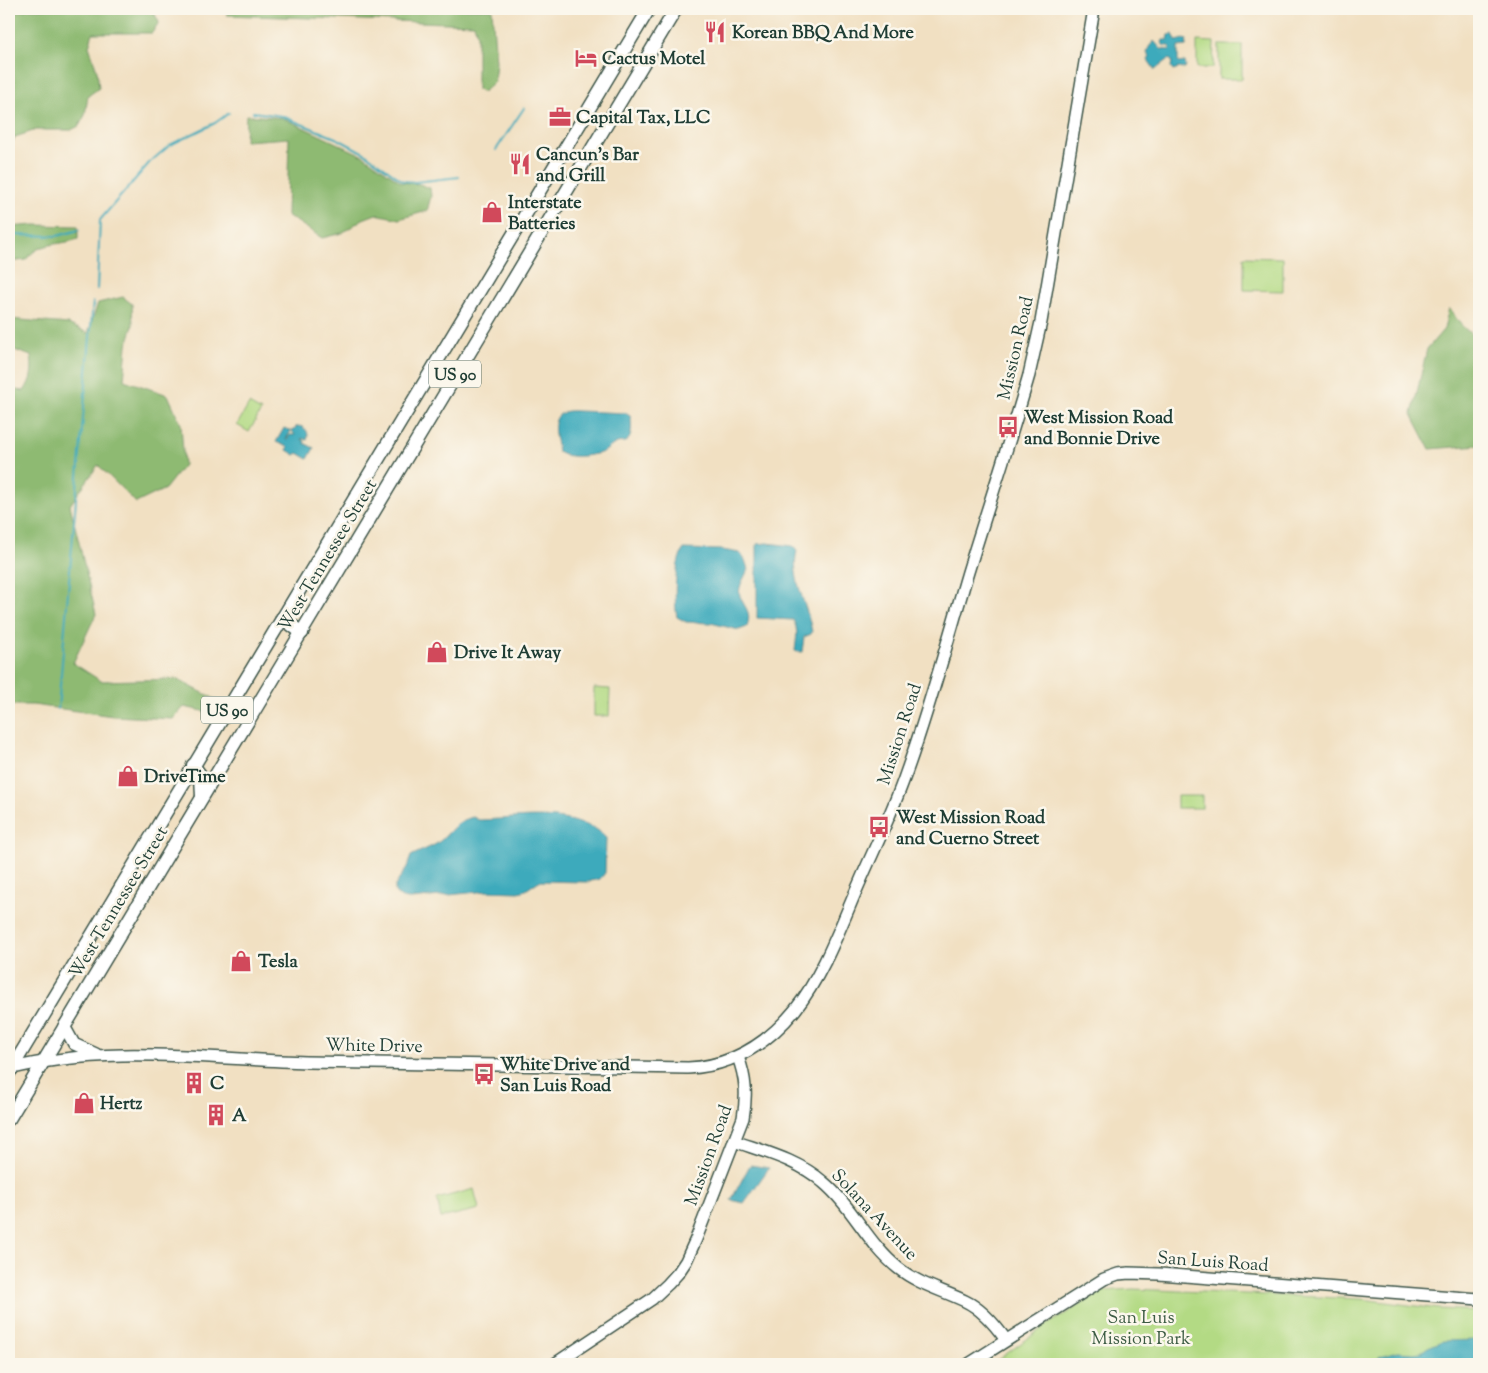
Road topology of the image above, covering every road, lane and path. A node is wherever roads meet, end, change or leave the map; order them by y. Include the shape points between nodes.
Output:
1 (649, 9) edge
2 (1094, 9) edge
3 (672, 12) edge
4 (527, 212) junction
5 (547, 222) junction
6 (380, 454) junction
7 (401, 466) junction
8 (282, 618) junction
9 (302, 633) junction
10 (193, 765) junction
11 (202, 797) junction
12 (64, 1026) junction
13 (98, 1054) junction
14 (738, 1057) junction
15 (44, 1061) junction
16 (10, 1070) edge
17 (9, 1119) edge
18 (734, 1141) junction
19 (1479, 1299) edge
20 (1006, 1340) junction
21 (557, 1364) edge
22 (969, 1364) edge

1 - 4 main road, West Tennessee Street / US 90
2 - 14 street, Mission Road via 1041,322 1029,375 906,773 844,917 804,997 774,1032
3 - 5 main road, West Tennessee Street / US 90
4 - 5 main road
4 - 6 main road, West Tennessee Street / US 90
5 - 7 main road, West Tennessee Street / US 90
6 - 7 main road
6 - 8 main road, West Tennessee Street / US 90
7 - 9 main road, West Tennessee Street / US 90
8 - 9 main road
8 - 10 main road, West Tennessee Street / US 90
9 - 11 main road, West Tennessee Street / US 90
10 - 11 main road via 201,776
10 - 16 main road, West Tennessee Street / US 90
11 - 12 main road, West Tennessee Street / US 90
12 - 13 street via 74,1044
12 - 15 main road, West Tennessee Street / US 90
13 - 14 street, White Drive via 175,1054 306,1062 667,1068 698,1067
13 - 15 street, White Drive
14 - 18 street, Mission Road via 746,1099
15 - 16 street, White Drive
15 - 17 main road, West Tennessee Street / US 90
18 - 20 street, Solana Avenue via 802,1166 824,1182 898,1268 926,1285 973,1306
18 - 21 street, Mission Road via 696,1238 678,1273 652,1299
19 - 20 street, San Luis Road via 1129,1273 1104,1279
20 - 22 street, San Luis Road

